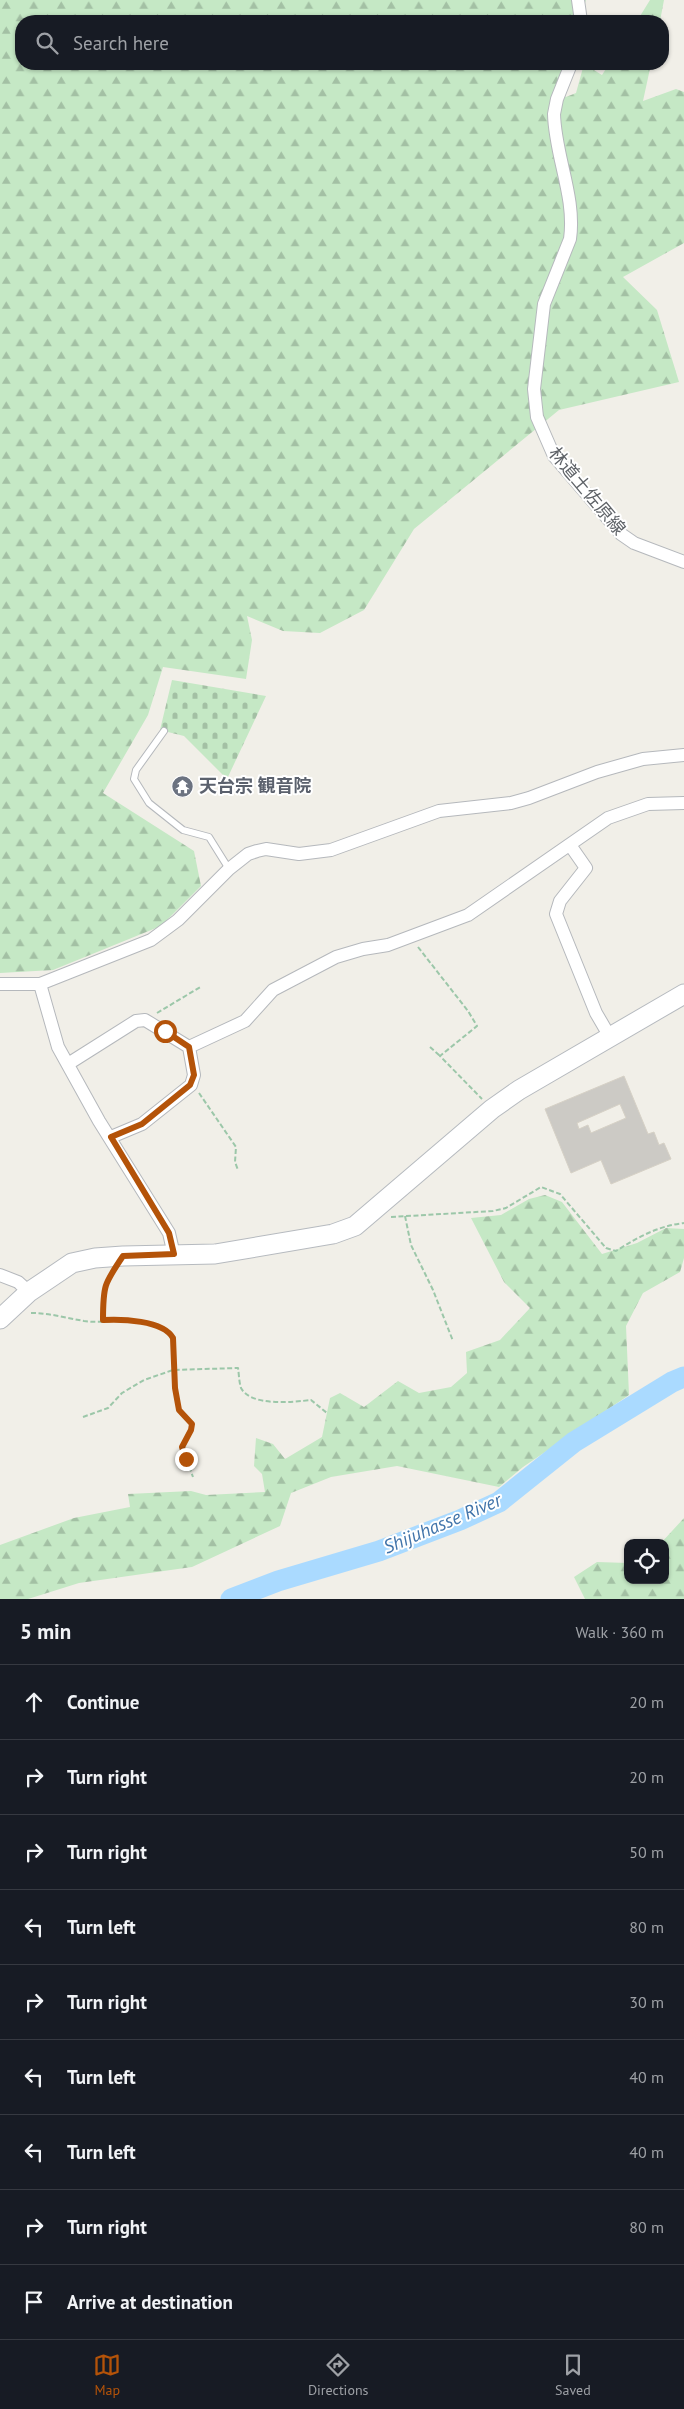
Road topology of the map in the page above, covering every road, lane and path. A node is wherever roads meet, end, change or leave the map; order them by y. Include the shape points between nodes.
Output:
1 (578, 0) edge
2 (580, 15) edge
3 (569, 70) edge
4 (684, 562) edge
5 (164, 731) dead end
6 (684, 755) edge
7 (684, 803) edge
8 (570, 845) junction
9 (228, 869) junction
10 (410, 938) junction
11 (0, 984) edge
12 (40, 984) junction
13 (202, 986) dead end
14 (684, 994) edge
15 (145, 1020) junction
16 (610, 1037) junction
17 (189, 1047) junction
18 (430, 1047) dead end
19 (440, 1056) junction
20 (68, 1064) junction
21 (190, 1085) junction
22 (492, 1109) junction
23 (111, 1137) junction
24 (238, 1170) dead end
25 (405, 1216) junction
26 (366, 1219) junction
27 (684, 1223) edge
28 (174, 1254) junction
29 (123, 1256) junction
30 (0, 1275) edge
31 (29, 1292) junction
32 (31, 1312) dead end
33 (0, 1319) edge
34 (103, 1320) junction
35 (453, 1341) dead end
36 (173, 1370) junction
37 (327, 1413) dead end
38 (83, 1417) dead end
39 (193, 1477) dead end

1 - 2 street
3 - 4 street, 林道土佐原線 via 557,99 554,119 572,229 544,304 534,389 537,417 554,456 621,534
5 - 9 lane via 136,770 134,779 149,803 183,830 209,837
6 - 9 street via 643,759 511,803 439,811 331,850 299,854 257,850
7 - 8 street via 648,804 627,810 608,818
8 - 10 street via 468,915
8 - 16 street via 586,868 560,901 556,914 586,989
9 - 12 street via 178,920 151,940
10 - 17 street via 336,957 273,990 245,1021
10 - 19 path via 477,1026
11 - 12 street
12 - 20 street via 58,1047
13 - 15 path
14 - 16 street
15 - 17 street
15 - 20 street via 124,1027
16 - 22 street
17 - 21 street via 194,1075
18 - 19 path
19 - 22 path
20 - 23 street
21 - 23 street via 142,1124
21 - 24 path via 196,1088 232,1138
22 - 26 street
23 - 28 street via 169,1233
25 - 26 path
25 - 27 path via 506,1208 541,1187 560,1194 606,1248 616,1251 635,1238 666,1225
25 - 35 path via 411,1245
26 - 28 street via 333,1234 215,1254
28 - 29 street
29 - 31 street via 72,1263
29 - 34 path via 106,1279
30 - 31 street via 18,1282
31 - 33 street
32 - 34 path via 86,1321
34 - 36 path via 139,1322 171,1334
36 - 37 path via 238,1368 241,1387 250,1397 267,1402 311,1400
36 - 38 path via 144,1380 122,1393 108,1408
36 - 39 path via 179,1410 192,1424 182,1447

